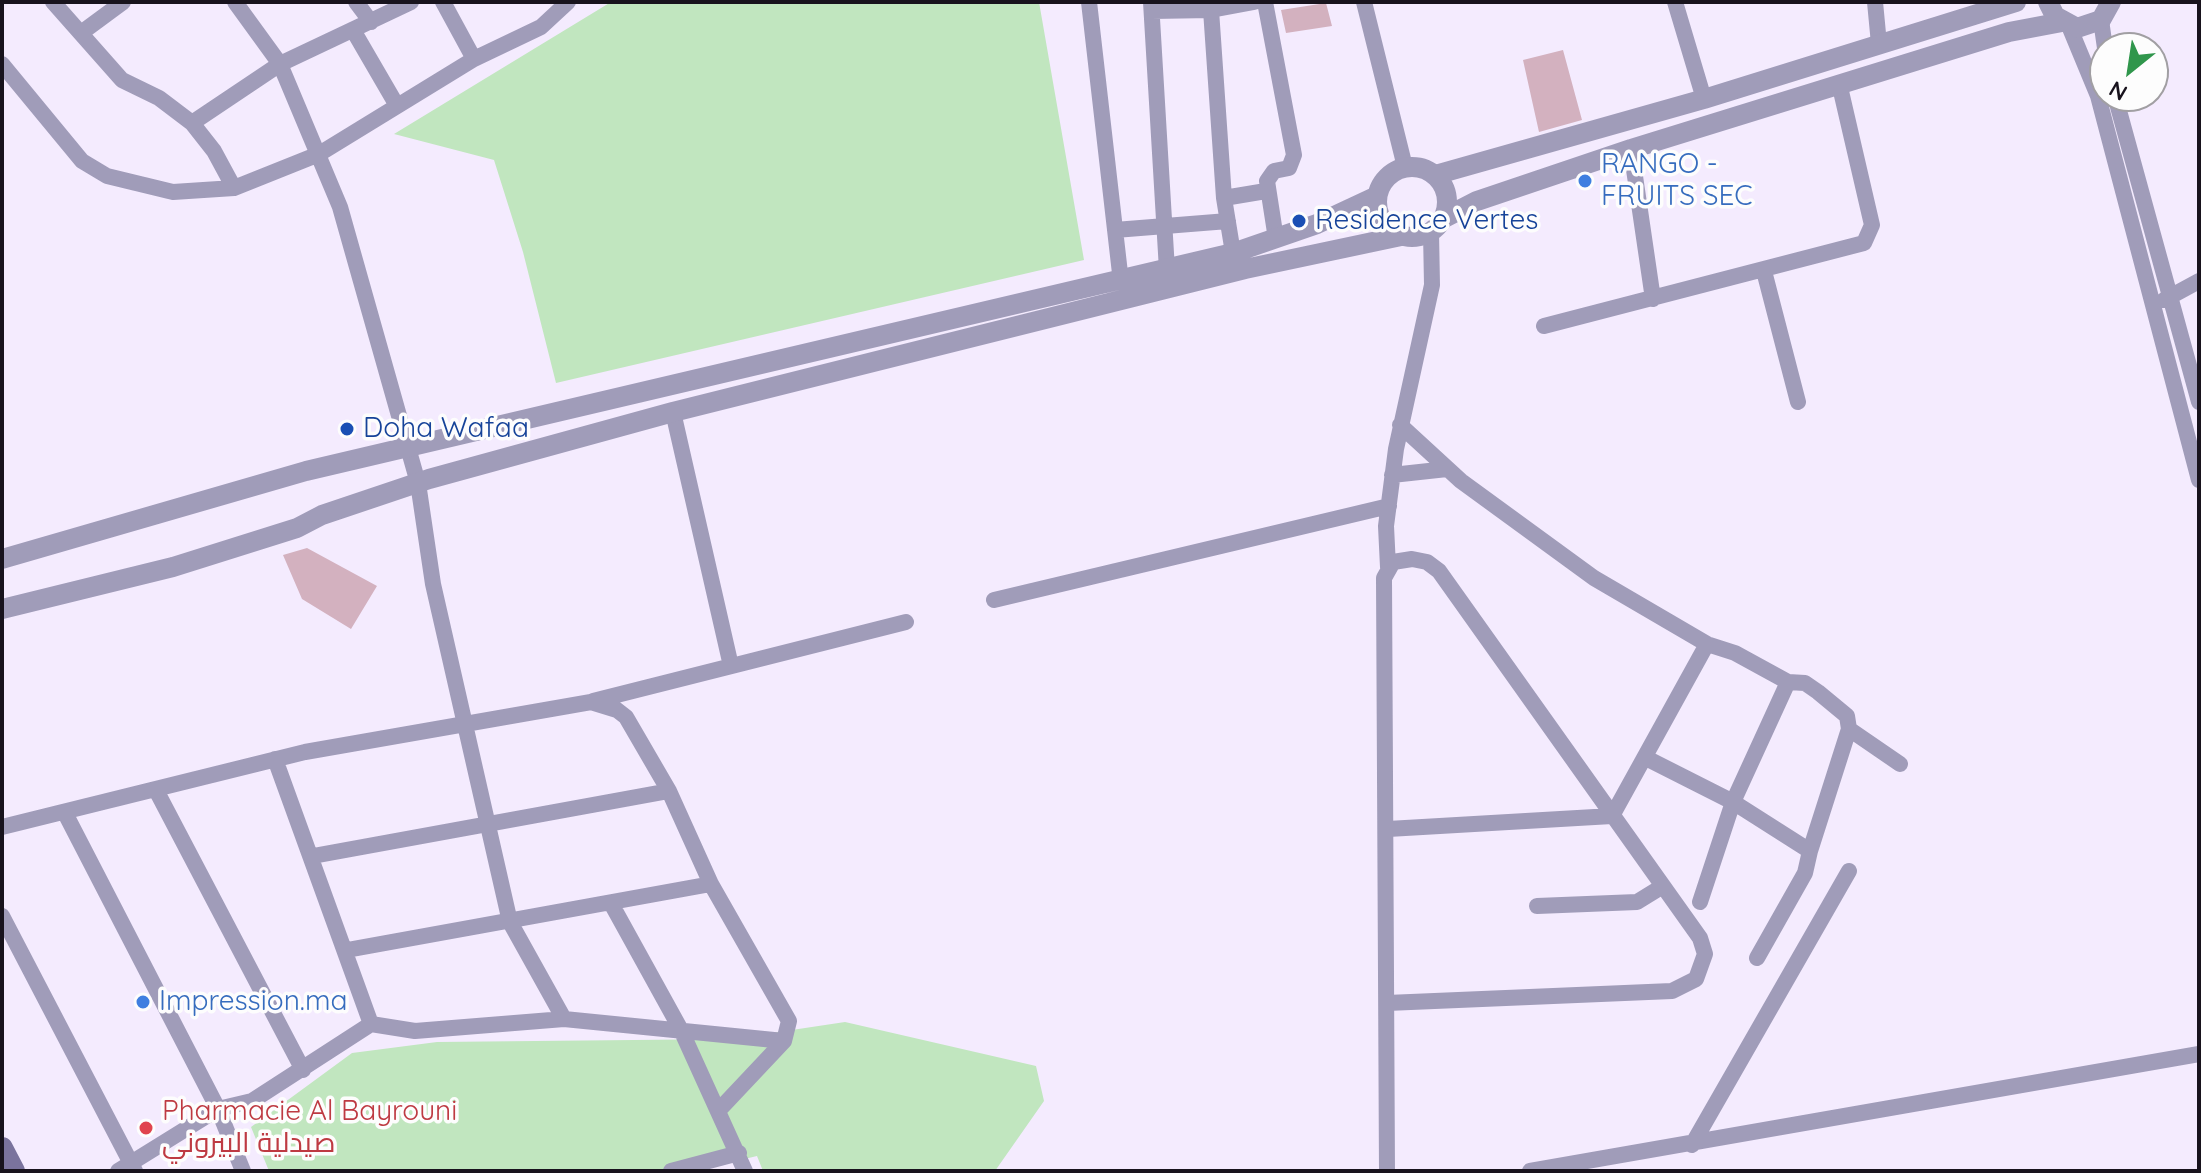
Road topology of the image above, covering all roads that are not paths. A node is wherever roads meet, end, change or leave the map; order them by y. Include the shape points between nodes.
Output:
1 (53, 2) edge
2 (123, 2) edge
3 (235, 2) edge
4 (356, 2) edge
5 (411, 2) edge
6 (443, 2) edge
7 (568, 2) edge
8 (1089, 2) edge
9 (1254, 2) edge
10 (1265, 2) edge
11 (1364, 2) edge
12 (1675, 2) edge
13 (1875, 2) edge
14 (2016, 2) edge
15 (2048, 2) edge
16 (2130, 2) edge
17 (1151, 6) edge
18 (1211, 10) junction
19 (2106, 12) edge
20 (371, 22) junction
21 (2065, 24) junction
22 (353, 30) junction
23 (2105, 32) edge
24 (81, 33) junction
25 (1879, 44) junction
26 (474, 59) junction
27 (2, 64) edge
28 (280, 64) junction
29 (1840, 87) junction
30 (1704, 99) junction
31 (396, 104) junction
32 (2120, 112) edge
33 (192, 123) junction
34 (1631, 149) junction
35 (319, 154) junction
36 (1405, 167) junction
37 (1435, 175) junction
38 (234, 188) junction
39 (1266, 191) junction
40 (1377, 196) junction
41 (1224, 198) junction
42 (1228, 221) junction
43 (1438, 225) junction
44 (1165, 228) junction
45 (1115, 230) junction
46 (1401, 236) junction
47 (1276, 239) junction
48 (1233, 253) junction
49 (1167, 270) junction
50 (1764, 271) junction
51 (2199, 281) edge
52 (1121, 282) junction
53 (2172, 295) junction
54 (1653, 299) junction
55 (2152, 307) junction
56 (1544, 326) dead end
57 (1798, 402) dead end
58 (2199, 402) edge
59 (673, 412) junction
60 (1400, 425) junction
61 (408, 448) junction
62 (1447, 469) junction
63 (1392, 475) junction
64 (2199, 480) edge
65 (418, 483) junction
66 (1389, 506) junction
67 (2, 559) edge
68 (1388, 567) junction
69 (994, 600) dead end
70 (2, 609) edge
71 (906, 622) dead end
72 (1707, 644) junction
73 (731, 666) junction
74 (1788, 682) junction
75 (591, 702) junction
76 (464, 723) junction
77 (1849, 729) junction
78 (1646, 758) junction
79 (275, 759) junction
80 (1900, 764) dead end
81 (156, 790) junction
82 (669, 791) junction
83 (1733, 802) junction
84 (65, 813) junction
85 (1612, 816) junction
86 (490, 826) junction
87 (2, 827) edge
88 (1388, 829) junction
89 (1810, 851) junction
90 (313, 856) junction
91 (1849, 871) dead end
92 (711, 884) junction
93 (1663, 886) junction
94 (1700, 902) dead end
95 (612, 905) junction
96 (1537, 906) dead end
97 (2, 916) edge
98 (510, 922) junction
99 (347, 950) junction
100 (1757, 958) dead end
101 (1387, 1003) junction
102 (564, 1019) junction
103 (371, 1024) junction
104 (681, 1030) junction
105 (784, 1041) junction
106 (2199, 1054) edge
107 (303, 1070) junction
108 (218, 1109) junction
109 (719, 1110) junction
110 (1692, 1145) junction
111 (2, 1148) edge
112 (739, 1153) junction
113 (128, 1169) edge
114 (14, 1171) edge
115 (243, 1171) edge
116 (671, 1171) edge
117 (745, 1171) edge
118 (1387, 1171) edge
119 (1530, 1171) edge

1 - 24 street
2 - 24 street
3 - 28 street
4 - 20 street
5 - 20 street
6 - 26 street
7 - 26 street via 541,27
8 - 45 street
9 - 18 street
10 - 39 street via 1294,155 1289,168 1268,177
11 - 36 street
12 - 30 street
13 - 25 street
14 - 25 street
15 - 21 street
16 - 19 street
17 - 18 street
17 - 44 street
18 - 41 street
19 - 21 street via 2086,27
19 - 23 street
20 - 22 street
21 - 29 street via 2014,31
21 - 55 street via 2098,96
22 - 28 street
22 - 31 street
24 - 33 street via 122,80 159,98
25 - 30 street
26 - 31 street
27 - 38 street via 82,161 107,176 173,192
28 - 33 street
28 - 35 street
29 - 34 street
29 - 50 street via 1872,225 1869,235 1856,247
30 - 37 street
31 - 35 street
32 - 53 street
33 - 38 street
34 - 43 street via 1477,201
34 - 54 street
35 - 38 street
35 - 61 street via 340,207
36 - 37 street
36 - 40 street via 1387,177
37 - 43 street via 1448,200
39 - 41 street
39 - 47 street
40 - 46 street via 1385,225
40 - 47 street
41 - 42 street
42 - 44 street
42 - 48 street
43 - 46 street via 1421,236
43 - 60 street via 1432,285
44 - 45 street
44 - 49 street
45 - 52 street
46 - 59 street via 1245,269
47 - 48 street
48 - 49 street
49 - 52 street
50 - 54 street
50 - 57 street
51 - 53 street
52 - 61 street
53 - 55 street
53 - 58 street
54 - 56 street
55 - 64 street
59 - 65 street
59 - 73 street
60 - 62 street
60 - 63 street
61 - 65 street
61 - 67 street via 306,471
62 - 63 street
62 - 72 street via 1594,578
63 - 66 street
65 - 70 street via 173,567
65 - 76 street via 433,584
66 - 68 street
66 - 69 street
68 - 85 street via 1412,559 1439,571
68 - 88 street
71 - 73 street
72 - 74 street
72 - 78 street
73 - 75 street
74 - 77 street via 1805,683 1818,692 1847,716
74 - 83 street
75 - 76 street
75 - 82 street via 626,717
76 - 79 street
76 - 86 street
77 - 80 street
77 - 89 street
78 - 83 street
78 - 85 street
79 - 81 street
79 - 90 street
81 - 84 street
81 - 107 street
82 - 86 street
82 - 92 street
83 - 89 street
83 - 94 street
84 - 87 street
84 - 108 street
85 - 88 street
85 - 93 street
86 - 90 street
86 - 98 street
88 - 101 street
89 - 100 street via 1805,873
90 - 99 street
91 - 110 street
92 - 95 street
92 - 105 street via 789,1021
93 - 96 street via 1637,902
93 - 101 street via 1703,946 1701,971 1681,989
95 - 98 street
95 - 104 street
97 - 113 street
98 - 99 street
98 - 102 street
99 - 103 street
101 - 118 street
102 - 103 street via 415,1031
102 - 104 street
103 - 107 street
104 - 105 street
104 - 109 street
105 - 109 street
106 - 110 street
107 - 108 street via 252,1101
108 - 113 street
108 - 115 street
109 - 112 street
110 - 119 street
111 - 114 main road
112 - 116 street
112 - 117 street

